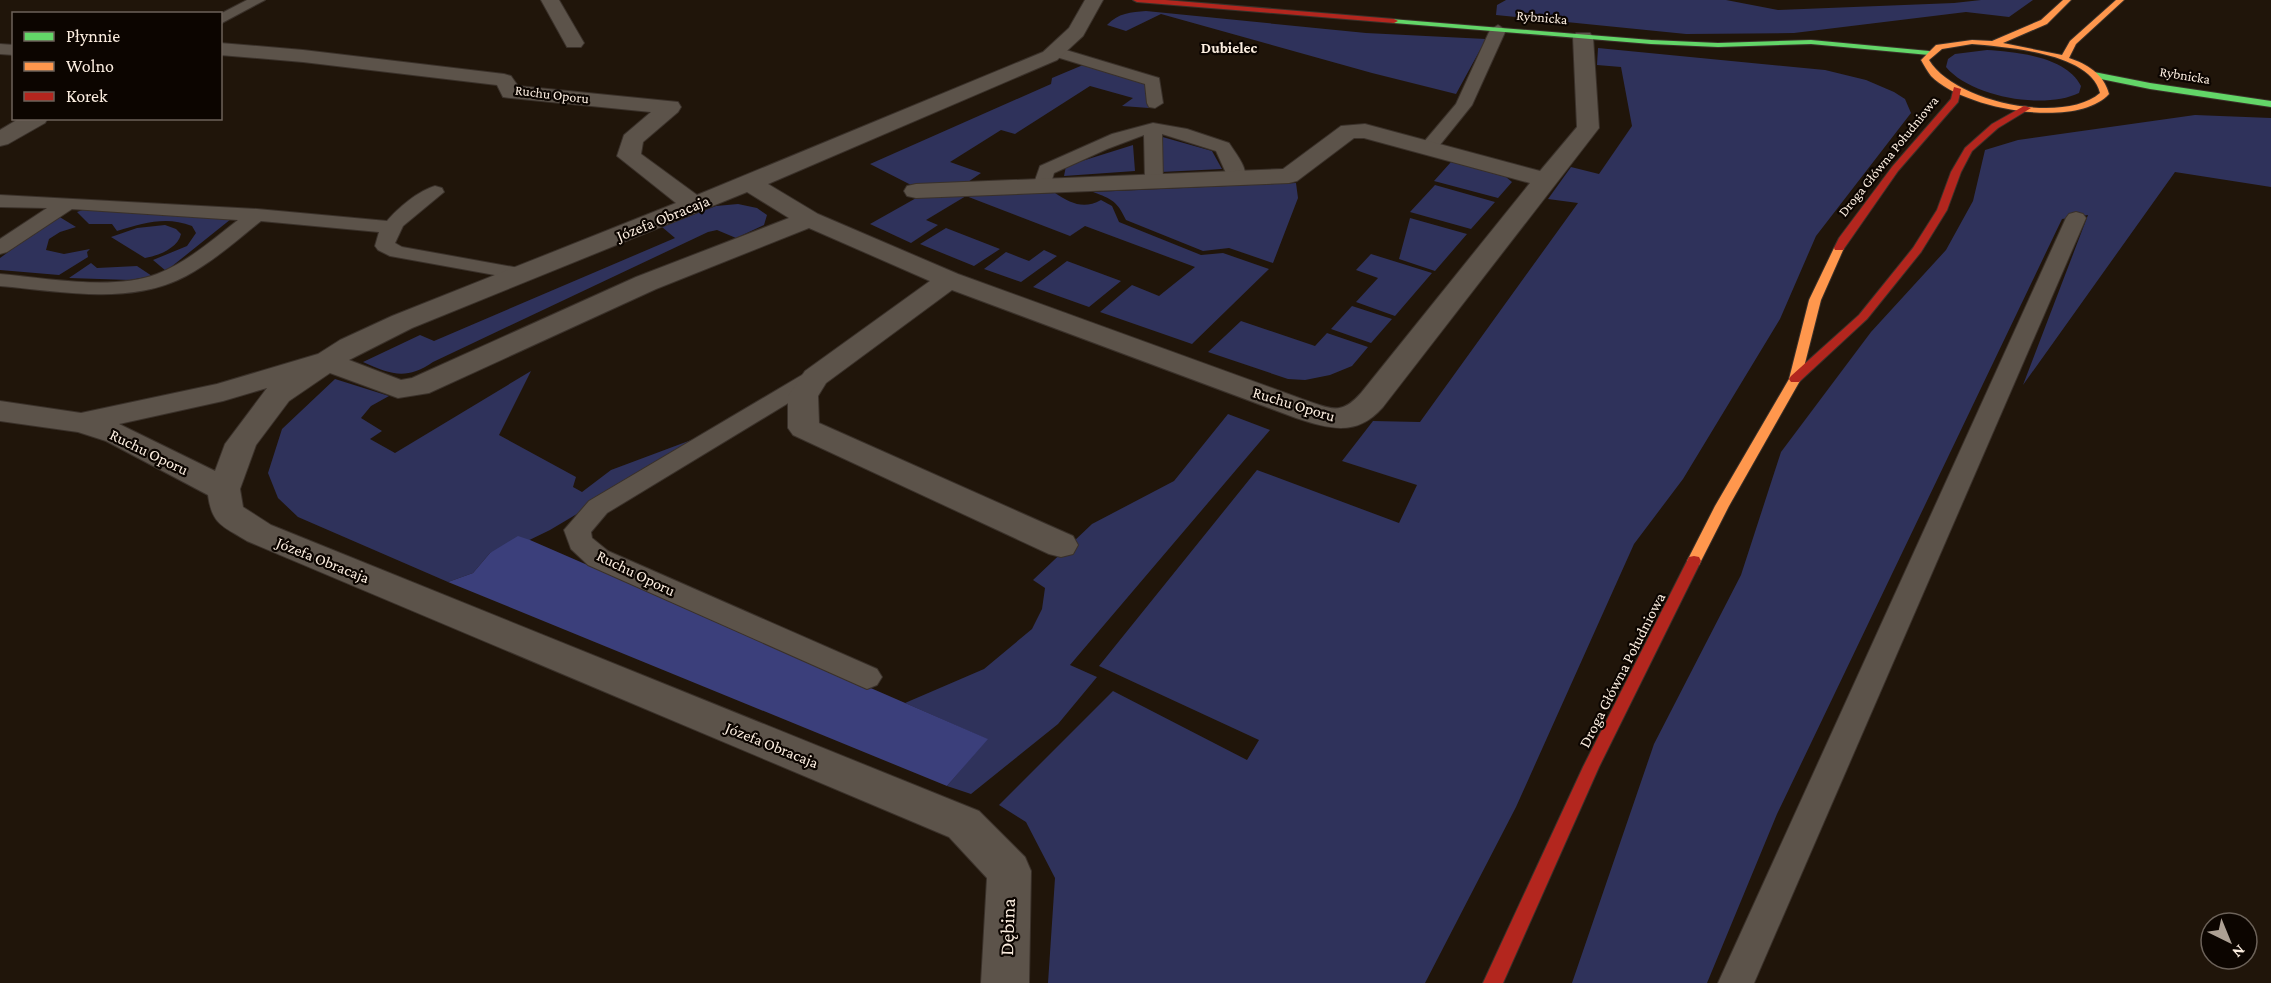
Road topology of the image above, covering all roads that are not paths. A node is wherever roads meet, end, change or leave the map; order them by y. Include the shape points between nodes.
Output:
1 (258, 0) edge
2 (550, 0) edge
3 (1094, 0) edge
4 (1137, 0) edge
5 (2067, 0) edge
6 (2120, 0) edge
7 (1162, 1) edge
8 (222, 19) edge
9 (1498, 30) junction
10 (1583, 37) junction
11 (574, 43) dead end
12 (1994, 43) junction
13 (1766, 45) junction
14 (222, 49) edge
15 (1056, 52) junction
16 (1929, 52) junction
17 (2064, 59) junction
18 (1888, 63) dead end
19 (1915, 69) dead end
20 (1932, 73) junction
21 (2094, 75) junction
22 (1957, 89) junction
23 (2103, 98) junction
24 (2122, 99) dead end
25 (2144, 99) dead end
26 (1155, 103) dead end
27 (2271, 104) edge
28 (2027, 108) junction
29 (2271, 109) edge
30 (33, 120) edge
31 (1153, 128) junction
32 (0, 139) edge
33 (1429, 147) junction
34 (1237, 178) junction
35 (1545, 180) junction
36 (1154, 181) junction
37 (749, 183) junction
38 (1042, 186) junction
39 (916, 191) dead end
40 (435, 192) dead end
41 (0, 201) edge
42 (68, 203) junction
43 (694, 205) junction
44 (257, 215) junction
45 (2076, 218) dead end
46 (809, 219) junction
47 (391, 227) junction
48 (0, 248) edge
49 (523, 274) junction
50 (0, 280) edge
51 (949, 280) junction
52 (326, 361) junction
53 (815, 377) junction
54 (1795, 379) junction
55 (0, 411) edge
56 (81, 423) junction
57 (224, 489) junction
58 (1061, 545) dead end
59 (867, 677) dead end
60 (1009, 871) joint
61 (1005, 983) edge
62 (1493, 983) edge
63 (1736, 983) edge

1 - 8 lane
2 - 11 street
3 - 15 street via 1074,36
4 - 7 main road, Rybnicka
5 - 12 main road via 2040,24
6 - 17 main road via 2073,43
7 - 9 main road, Rybnicka
9 - 10 main road, Rybnicka
9 - 33 lane via 1464,105
10 - 13 main road, Rybnicka
10 - 35 street, Ruchu Oporu via 1588,128
12 - 16 main road via 1953,44
12 - 17 main road, Rybnicka
13 - 16 main road, Rybnicka via 1812,42
13 - 18 main road, Rybnicka
14 - 43 street, Ruchu Oporu via 504,81 511,92 670,107 632,140 629,156
15 - 26 lane via 1153,81
15 - 37 street
16 - 20 main road via 1925,60
17 - 21 main road, Rybnicka
19 - 20 main road
20 - 22 main road
21 - 23 main road via 2104,85
21 - 27 main road, Rybnicka
22 - 28 main road
22 - 54 main road, Droga Główna Południowa via 1955,100 1895,169 1844,238 1815,300
23 - 24 main road
23 - 28 main road via 2071,110
25 - 29 main road, Rybnicka via 2230,109
28 - 54 main road, Droga Główna Południowa via 1995,126 1968,150 1935,223 1917,250 1863,317
30 - 32 street
31 - 34 lane via 1223,147
31 - 36 lane
31 - 38 lane via 1059,162 1046,170
33 - 34 street via 1381,133 1349,131 1289,176
33 - 35 street
34 - 36 street
35 - 51 street, Ruchu Oporu via 1372,400 1359,414 1343,418 1291,406
36 - 38 street
37 - 43 street, Józefa Obracaja
37 - 46 street, Ruchu Oporu
38 - 39 street
40 - 47 lane
41 - 42 lane
42 - 44 lane
42 - 48 lane
43 - 49 street, Józefa Obracaja
44 - 47 lane
44 - 50 lane via 187,267 150,284 127,288
45 - 63 lane
46 - 51 street, Ruchu Oporu
46 - 52 street via 645,283 418,387 398,389
47 - 49 lane via 385,246 397,252
49 - 52 street, Józefa Obracaja via 402,322
51 - 53 street, Ruchu Oporu
52 - 56 street via 223,392
52 - 57 street, Józefa Obracaja via 278,394 241,444
53 - 58 street via 803,396 804,428
53 - 59 lane, Ruchu Oporu via 598,507 577,530 580,542 598,558
54 - 62 main road, Droga Główna Południowa via 1722,506 1591,768
55 - 56 street, Ruchu Oporu
56 - 57 street, Ruchu Oporu via 117,434
57 - 60 street, Józefa Obracaja via 227,512 259,533 964,824
60 - 61 street, Dębina

